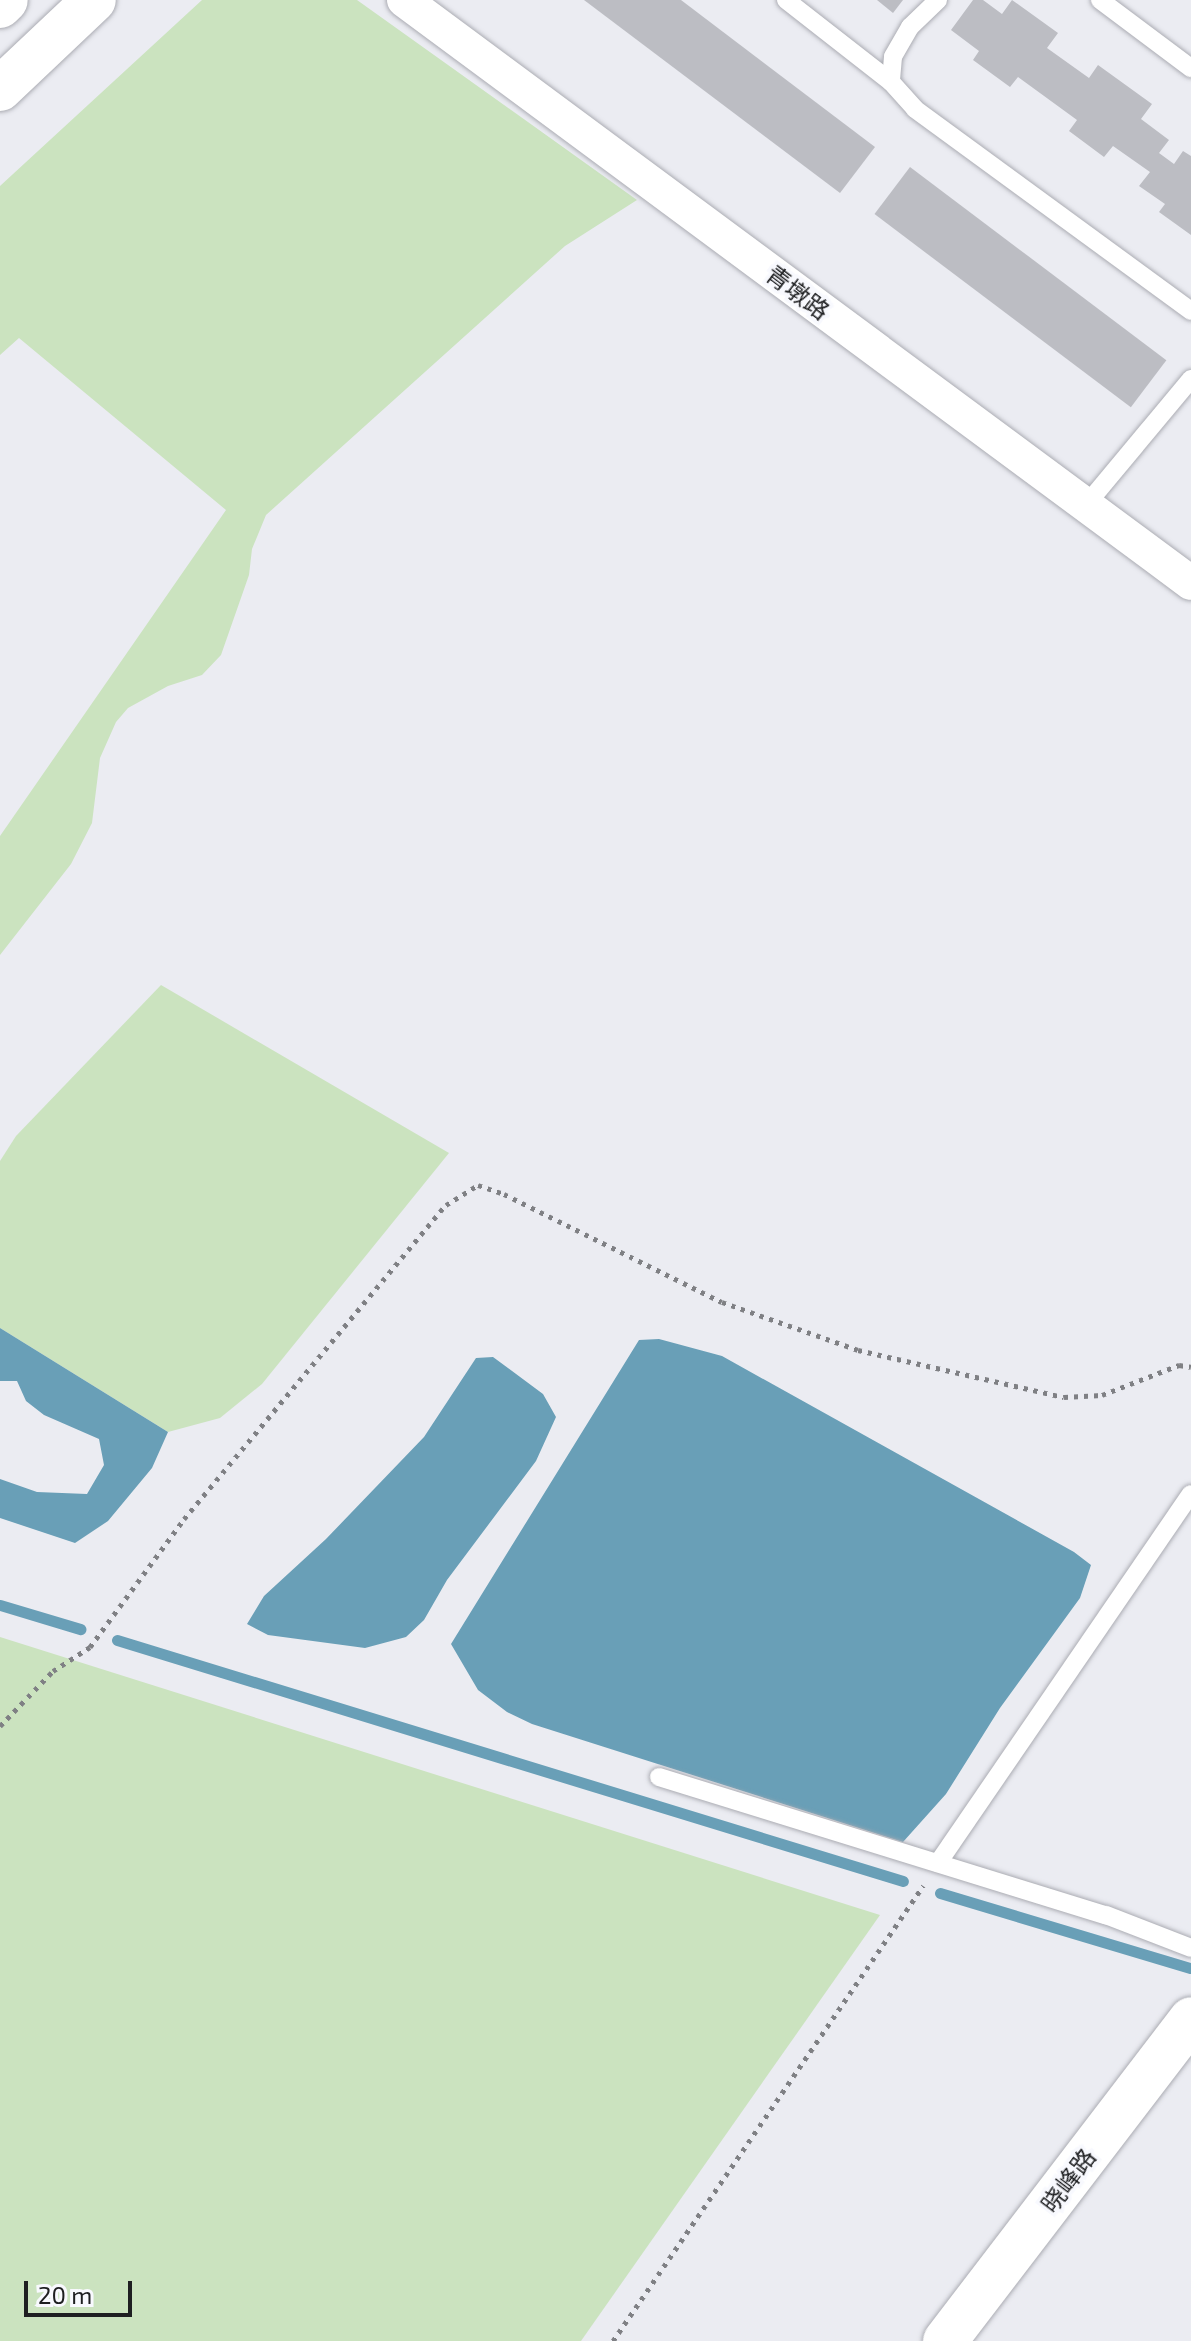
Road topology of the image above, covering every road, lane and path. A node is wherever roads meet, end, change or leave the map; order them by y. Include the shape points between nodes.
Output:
1 (6, 0) edge
2 (94, 0) edge
3 (404, 0) edge
4 (786, 0) edge
5 (938, 0) edge
6 (1100, 0) edge
7 (0, 6) edge
8 (1191, 68) edge
9 (891, 82) junction
10 (0, 89) edge
11 (1191, 311) edge
12 (1191, 379) edge
13 (1086, 505) junction
14 (1191, 583) edge
15 (1191, 1367) edge
16 (1191, 1494) edge
17 (0, 1726) edge
18 (659, 1777) dead end
19 (938, 1863) junction
20 (1191, 1948) edge
21 (1191, 2019) edge
22 (613, 2341) edge
23 (945, 2341) edge

1 - 7 street
2 - 10 street
3 - 13 street, 青墩路
4 - 9 lane
5 - 9 lane via 910,27 893,57
6 - 8 lane
9 - 11 lane via 915,109
12 - 13 lane
13 - 14 street, 青墩路
15 - 17 path via 1179,1365 1102,1395 1064,1397 858,1350 722,1302 478,1185 446,1205 184,1519 90,1647 53,1671
16 - 19 lane
18 - 19 lane
19 - 20 lane via 1106,1915
19 - 22 path
21 - 23 street, 晓峰路

